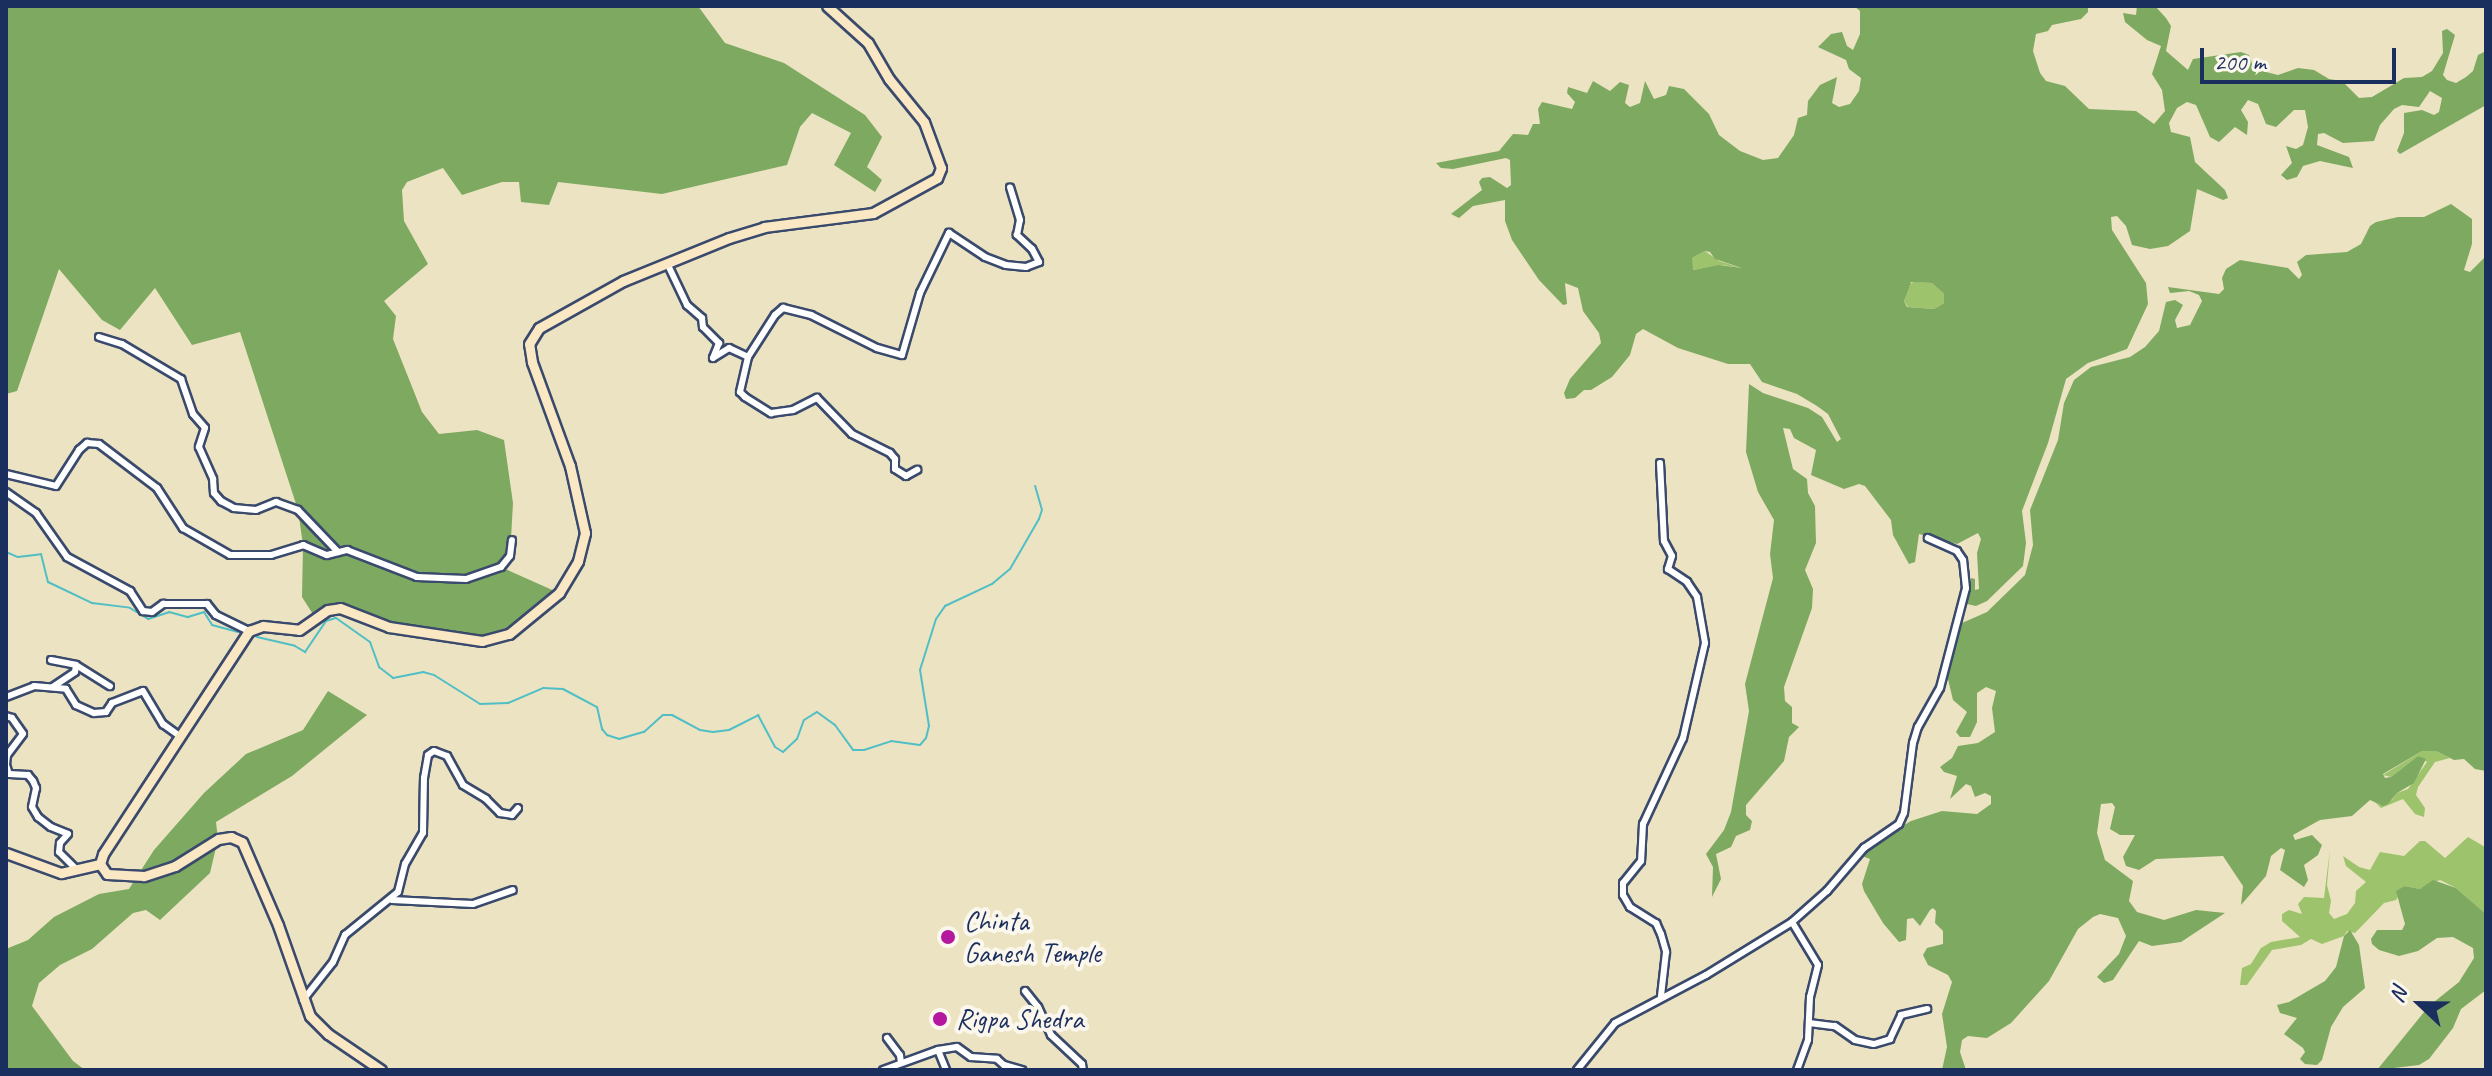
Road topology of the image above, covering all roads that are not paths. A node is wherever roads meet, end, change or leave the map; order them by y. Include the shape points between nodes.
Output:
1 (827, 6) edge
2 (1010, 188) dead end
3 (667, 263) junction
4 (99, 337) dead end
5 (748, 357) junction
6 (1660, 463) dead end
7 (917, 470) dead end
8 (6, 474) edge
9 (6, 492) edge
10 (1928, 538) dead end
11 (512, 540) dead end
12 (338, 552) junction
13 (249, 631) junction
14 (51, 660) dead end
15 (76, 665) junction
16 (110, 686) dead end
17 (53, 687) junction
18 (6, 697) edge
19 (6, 716) edge
20 (178, 735) junction
21 (6, 765) edge
22 (518, 808) dead end
23 (6, 853) edge
24 (100, 864) junction
25 (76, 869) junction
26 (513, 890) dead end
27 (392, 900) junction
28 (1792, 922) junction
29 (1025, 991) dead end
30 (1661, 996) junction
31 (303, 1000) junction
32 (1927, 1009) dead end
33 (1809, 1023) junction
34 (887, 1038) dead end
35 (938, 1050) junction
36 (901, 1063) junction
37 (381, 1070) edge
38 (883, 1070) edge
39 (946, 1070) edge
40 (1022, 1070) edge
41 (1083, 1070) edge
42 (1577, 1070) edge
43 (1797, 1070) edge

1 - 3 main road via 868,43 924,122 941,168 937,178 873,213 764,227
2 - 5 street via 1020,220 1017,235 1039,262 1006,265 949,233 920,293 902,355 783,308
3 - 5 street via 687,305 719,343 713,358 729,348
3 - 13 main road via 623,281 532,334 532,362 570,466 585,533 573,574 541,610 509,634 482,641 389,627 340,608 299,630 263,626
4 - 12 street via 122,344 181,379 193,414 205,428 199,447 221,501 234,508 256,510 276,502 298,510
5 - 7 street via 740,392 761,409 793,410 817,398 852,434 890,453 895,469 906,476
6 - 30 street via 1664,541 1672,556 1668,569 1697,597 1705,643 1683,738 1643,824 1641,861 1623,883 1630,907 1656,923 1661,934 1666,952
8 - 12 street via 56,486 79,450 87,443 99,444 157,488 183,528 213,548 230,555 271,555 303,545 327,555
9 - 13 street via 36,513 67,557 130,591 143,611 163,604 207,604 216,615
10 - 28 street via 1957,551 1966,588 1940,688 1913,743 1904,813 1899,824 1864,848
11 - 12 street via 510,556 501,567 466,579 417,577 347,550
13 - 20 main road
14 - 15 street
15 - 16 street
15 - 17 street via 75,672
17 - 18 street via 34,686
17 - 20 street via 66,689 76,705 94,713 106,712 112,703 143,691 163,724
19 - 21 street via 23,734
20 - 24 main road
21 - 25 street via 9,774 28,775 33,781 32,807 51,827 68,834 59,852
22 - 27 street via 512,815 500,813 463,785 447,756 434,751 428,755 423,833
23 - 25 main road via 51,872
24 - 25 main road
24 - 31 main road via 111,875 144,876 175,866 218,839 242,842
26 - 27 street via 473,904
27 - 31 street via 345,935 333,962
28 - 30 street via 1668,997
28 - 33 street via 1818,965
29 - 41 street via 1051,1035
30 - 42 street via 1606,1031
31 - 37 main road via 320,1028
32 - 33 street via 1901,1015 1890,1039 1874,1044 1855,1040 1835,1026
33 - 43 street
34 - 36 street
35 - 36 street
35 - 39 street
35 - 40 street via 957,1047 971,1057 997,1059
36 - 38 street

